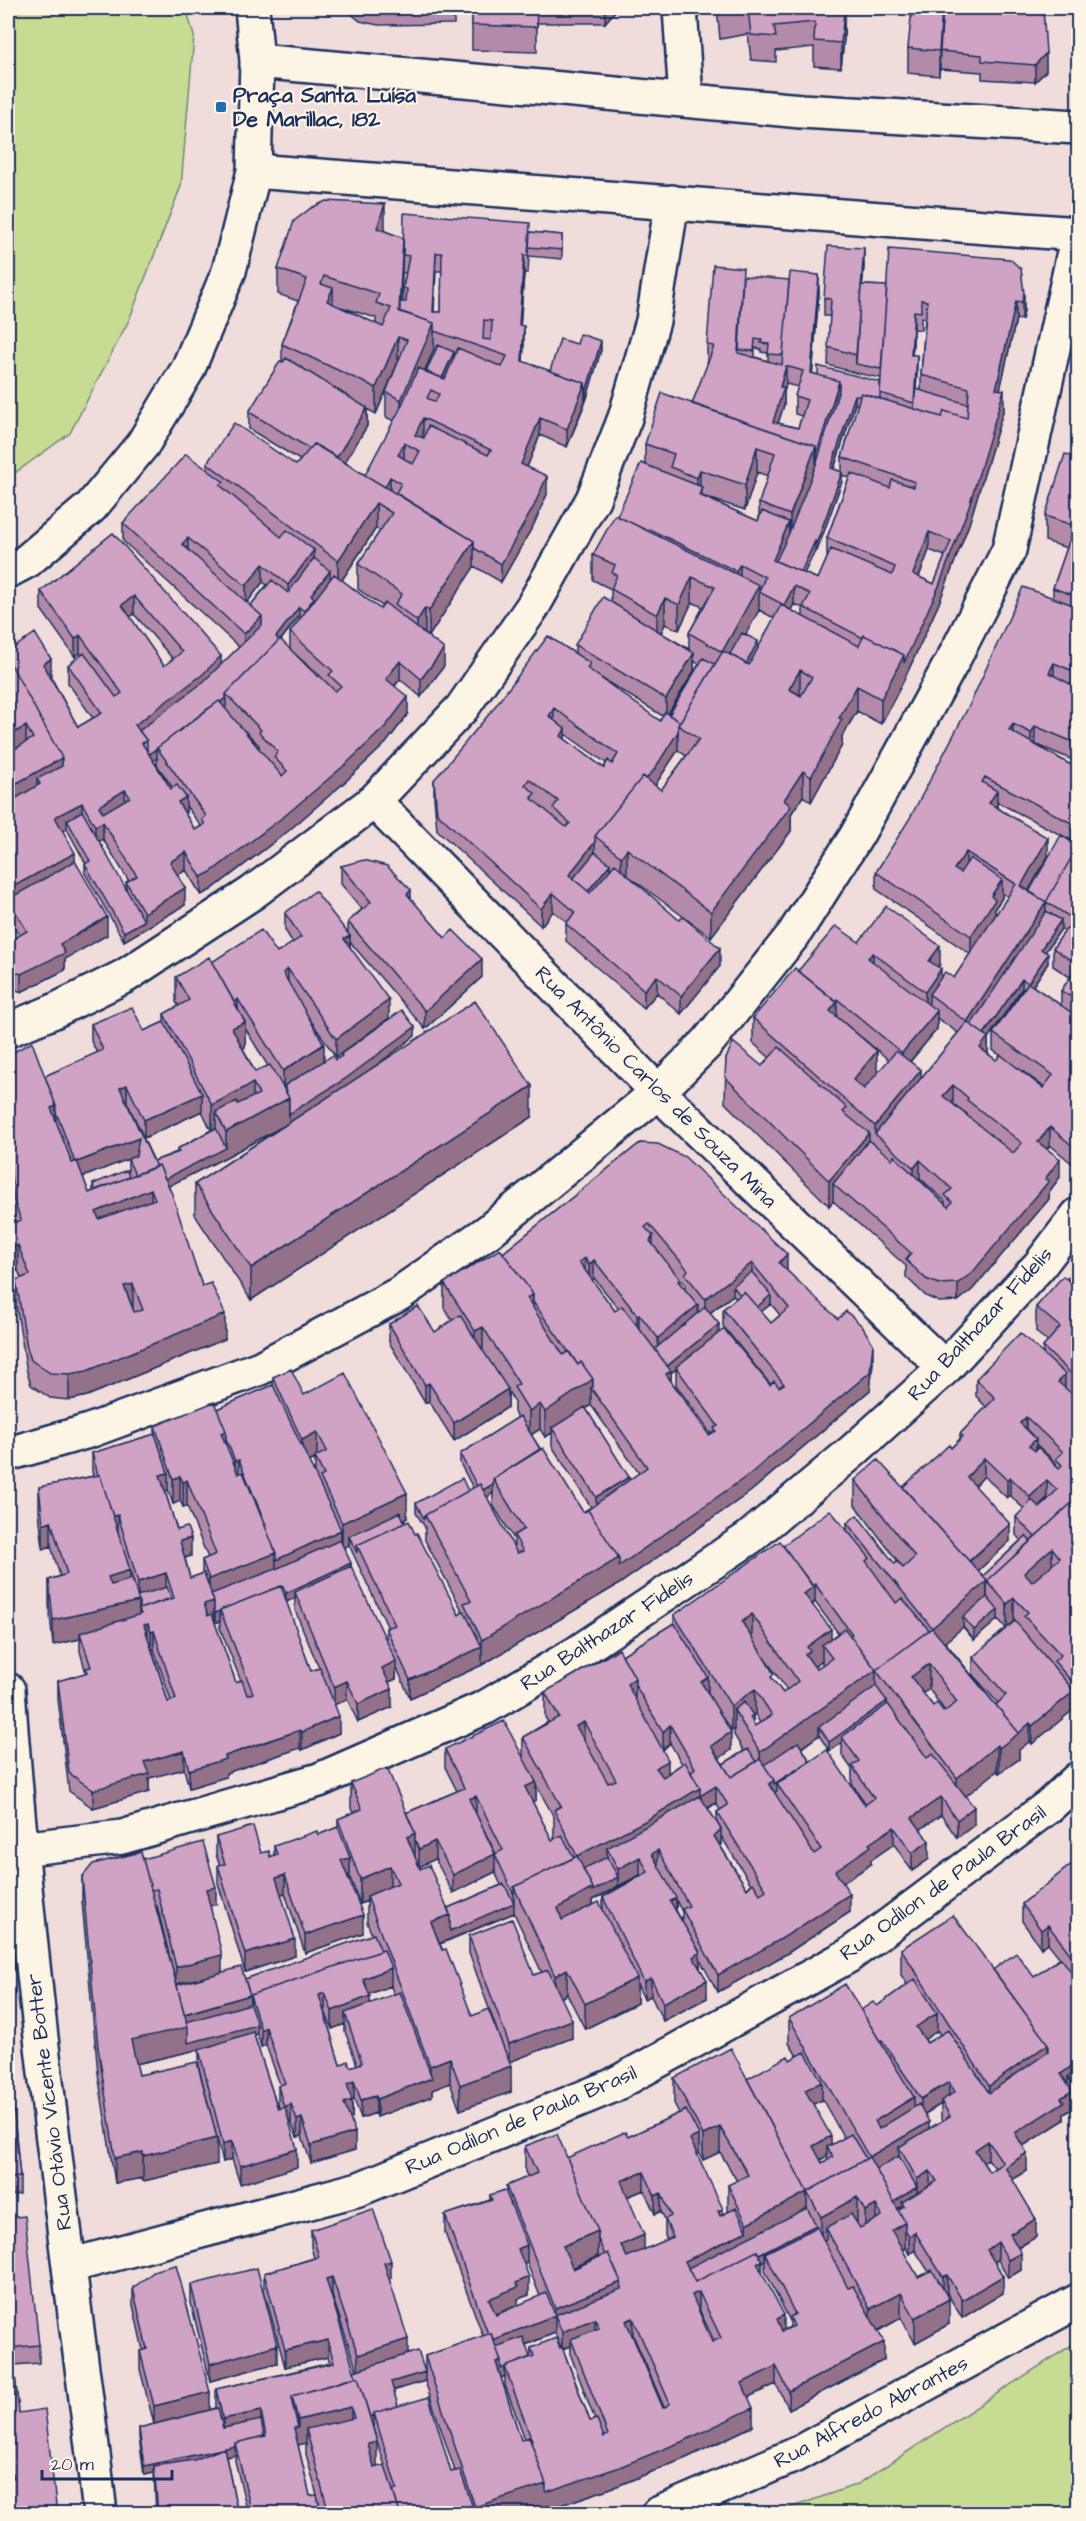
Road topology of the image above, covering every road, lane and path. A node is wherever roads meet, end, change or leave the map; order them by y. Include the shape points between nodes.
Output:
1 (252, 8) edge
2 (680, 8) edge
3 (257, 61) junction
4 (686, 100) junction
5 (1078, 127) edge
6 (254, 171) junction
7 (672, 202) junction
8 (1078, 234) edge
9 (8, 571) edge
10 (374, 801) junction
11 (8, 1030) edge
12 (658, 1092) junction
13 (1078, 1215) edge
14 (945, 1368) junction
15 (8, 1454) edge
16 (8, 1690) edge
17 (1078, 1779) edge
18 (20, 1849) junction
19 (69, 2266) junction
20 (1078, 2301) edge
21 (100, 2514) edge
22 (658, 2514) edge

1 - 3 street
2 - 4 street
3 - 4 street
3 - 6 street
4 - 5 street via 801,111
6 - 7 street
6 - 9 street via 229,271 188,369 143,444 91,507 27,561
7 - 8 street
7 - 10 street via 654,321 626,418 593,499 533,606 462,708
8 - 12 street via 1009,550 857,836 794,934 707,1043
10 - 11 street via 191,935 125,976
10 - 12 street, Rua Antônio Carlos de Souza Mina
12 - 14 street, Rua Antônio Carlos de Souza Mina
12 - 15 street via 489,1231 399,1294 260,1368 89,1431
13 - 14 street, Rua Balthazar Fidelis via 1039,1266
14 - 18 street, Rua Balthazar Fidelis via 750,1538 577,1653 486,1707 319,1780 122,1837
16 - 18 street, Rua Otávio Vicente Botter
17 - 19 street, Rua Odilon de Paula Brasil via 1049,1806 848,1956 612,2086 359,2188
18 - 19 street, Rua Otávio Vicente Botter
19 - 21 street, Rua Otávio Vicente Botter
20 - 22 street, Rua Alfredo Abrantes via 795,2455

